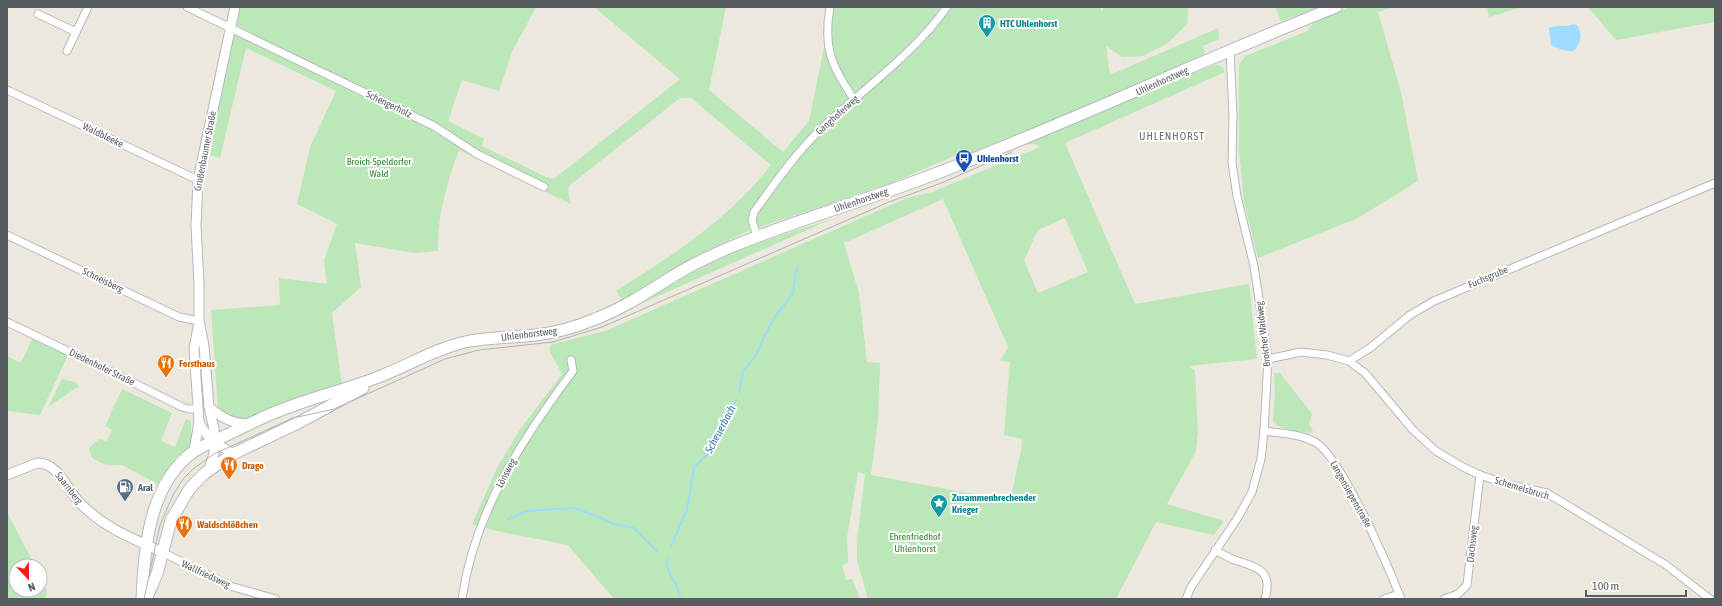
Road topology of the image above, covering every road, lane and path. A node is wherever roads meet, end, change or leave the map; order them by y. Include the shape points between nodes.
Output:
1 (88, 7) edge
2 (187, 7) edge
3 (235, 7) edge
4 (830, 7) edge
5 (947, 7) edge
6 (1336, 7) edge
7 (38, 14) dead end
8 (231, 28) junction
9 (76, 32) junction
10 (66, 51) dead end
11 (1230, 51) junction
12 (7, 90) edge
13 (854, 99) junction
14 (198, 180) junction
15 (1715, 183) edge
16 (544, 186) dead end
17 (7, 235) edge
18 (757, 237) junction
19 (199, 321) junction
20 (7, 322) edge
21 (1268, 359) junction
22 (570, 360) dead end
23 (1349, 360) junction
24 (383, 376) junction
25 (209, 407) junction
26 (198, 409) junction
27 (199, 422) junction
28 (248, 424) junction
29 (1264, 431) junction
30 (213, 440) junction
31 (194, 451) junction
32 (233, 454) junction
33 (209, 469) junction
34 (7, 475) edge
35 (1480, 475) junction
36 (148, 546) junction
37 (1215, 550) junction
38 (162, 552) junction
39 (1400, 596) edge
40 (142, 599) edge
41 (146, 599) edge
42 (276, 599) edge
43 (462, 599) edge
44 (1186, 599) edge
45 (1265, 599) edge
46 (1384, 599) edge
47 (1444, 599) edge
48 (1710, 599) edge

1 - 9 street
2 - 8 street, Schengerholz
3 - 8 street, Großenbaumer Straße
4 - 13 street via 827,27 833,66
5 - 13 street, Ganghoferweg via 907,54
6 - 11 main road, Uhlenhorstweg
7 - 9 street
8 - 14 street, Großenbaumer Straße
8 - 16 street, Schengerholz via 434,126 477,154
9 - 10 street
11 - 18 main road, Uhlenhorstweg via 946,170
11 - 21 street, Broicher Waldweg via 1232,163 1237,196 1254,266
12 - 14 street, Waldbleeke
13 - 18 street, Ganghoferweg via 795,156 754,212 752,220
14 - 19 street, Großenbaumer Straße via 196,226
15 - 23 street, Fuchsgrube via 1434,301 1410,315 1370,348
17 - 19 street, Schneisberg via 179,317
18 - 24 main road, Uhlenhorstweg via 698,262 619,309 593,320 563,330 536,335 465,342 432,353
19 - 25 street, Großenbaumer Straße via 204,346
19 - 26 street, Großenbaumer Straße via 194,348
20 - 26 street, Diedenhofer Straße via 182,407
21 - 23 street via 1301,352
21 - 29 street, Broicher Waldweg
22 - 43 street, Lönsweg via 573,371 516,454 495,493 472,553
23 - 35 street, Schemelsbruch via 1365,373 1413,430 1436,451
24 - 28 main road, Uhlenhorstweg via 283,409
24 - 32 main road, Uhlenhorstweg via 304,420
25 - 28 street via 235,423
25 - 30 street, Großenbaumer Straße via 214,429
26 - 27 street, Großenbaumer Straße
27 - 30 street
27 - 31 street, Großenbaumer Straße
28 - 30 main road, Uhlenhorstweg
29 - 37 street, Broicher Waldweg via 1261,459 1252,492
29 - 39 street, Langensiepenstraße via 1308,439 1320,445 1332,458 1359,505
30 - 31 main road
30 - 32 street
30 - 33 street, Großenbaumer Straße via 214,454
31 - 36 main road via 176,469 156,505
32 - 33 main road, Uhlenhorstweg
33 - 38 main road via 190,488 181,502 168,528
34 - 36 street, Saarnberg via 37,463 51,466 70,492 97,518 129,538
35 - 47 street, Dachsweg via 1467,585 1458,594
35 - 48 street, Schemelsbruch via 1547,493 1666,565
36 - 38 street
36 - 40 main road
37 - 44 street, Broicher Waldweg
37 - 45 street via 1256,566 1262,571 1267,583
38 - 41 main road
38 - 42 street, Wallfriedsweg via 230,586
39 - 46 street

